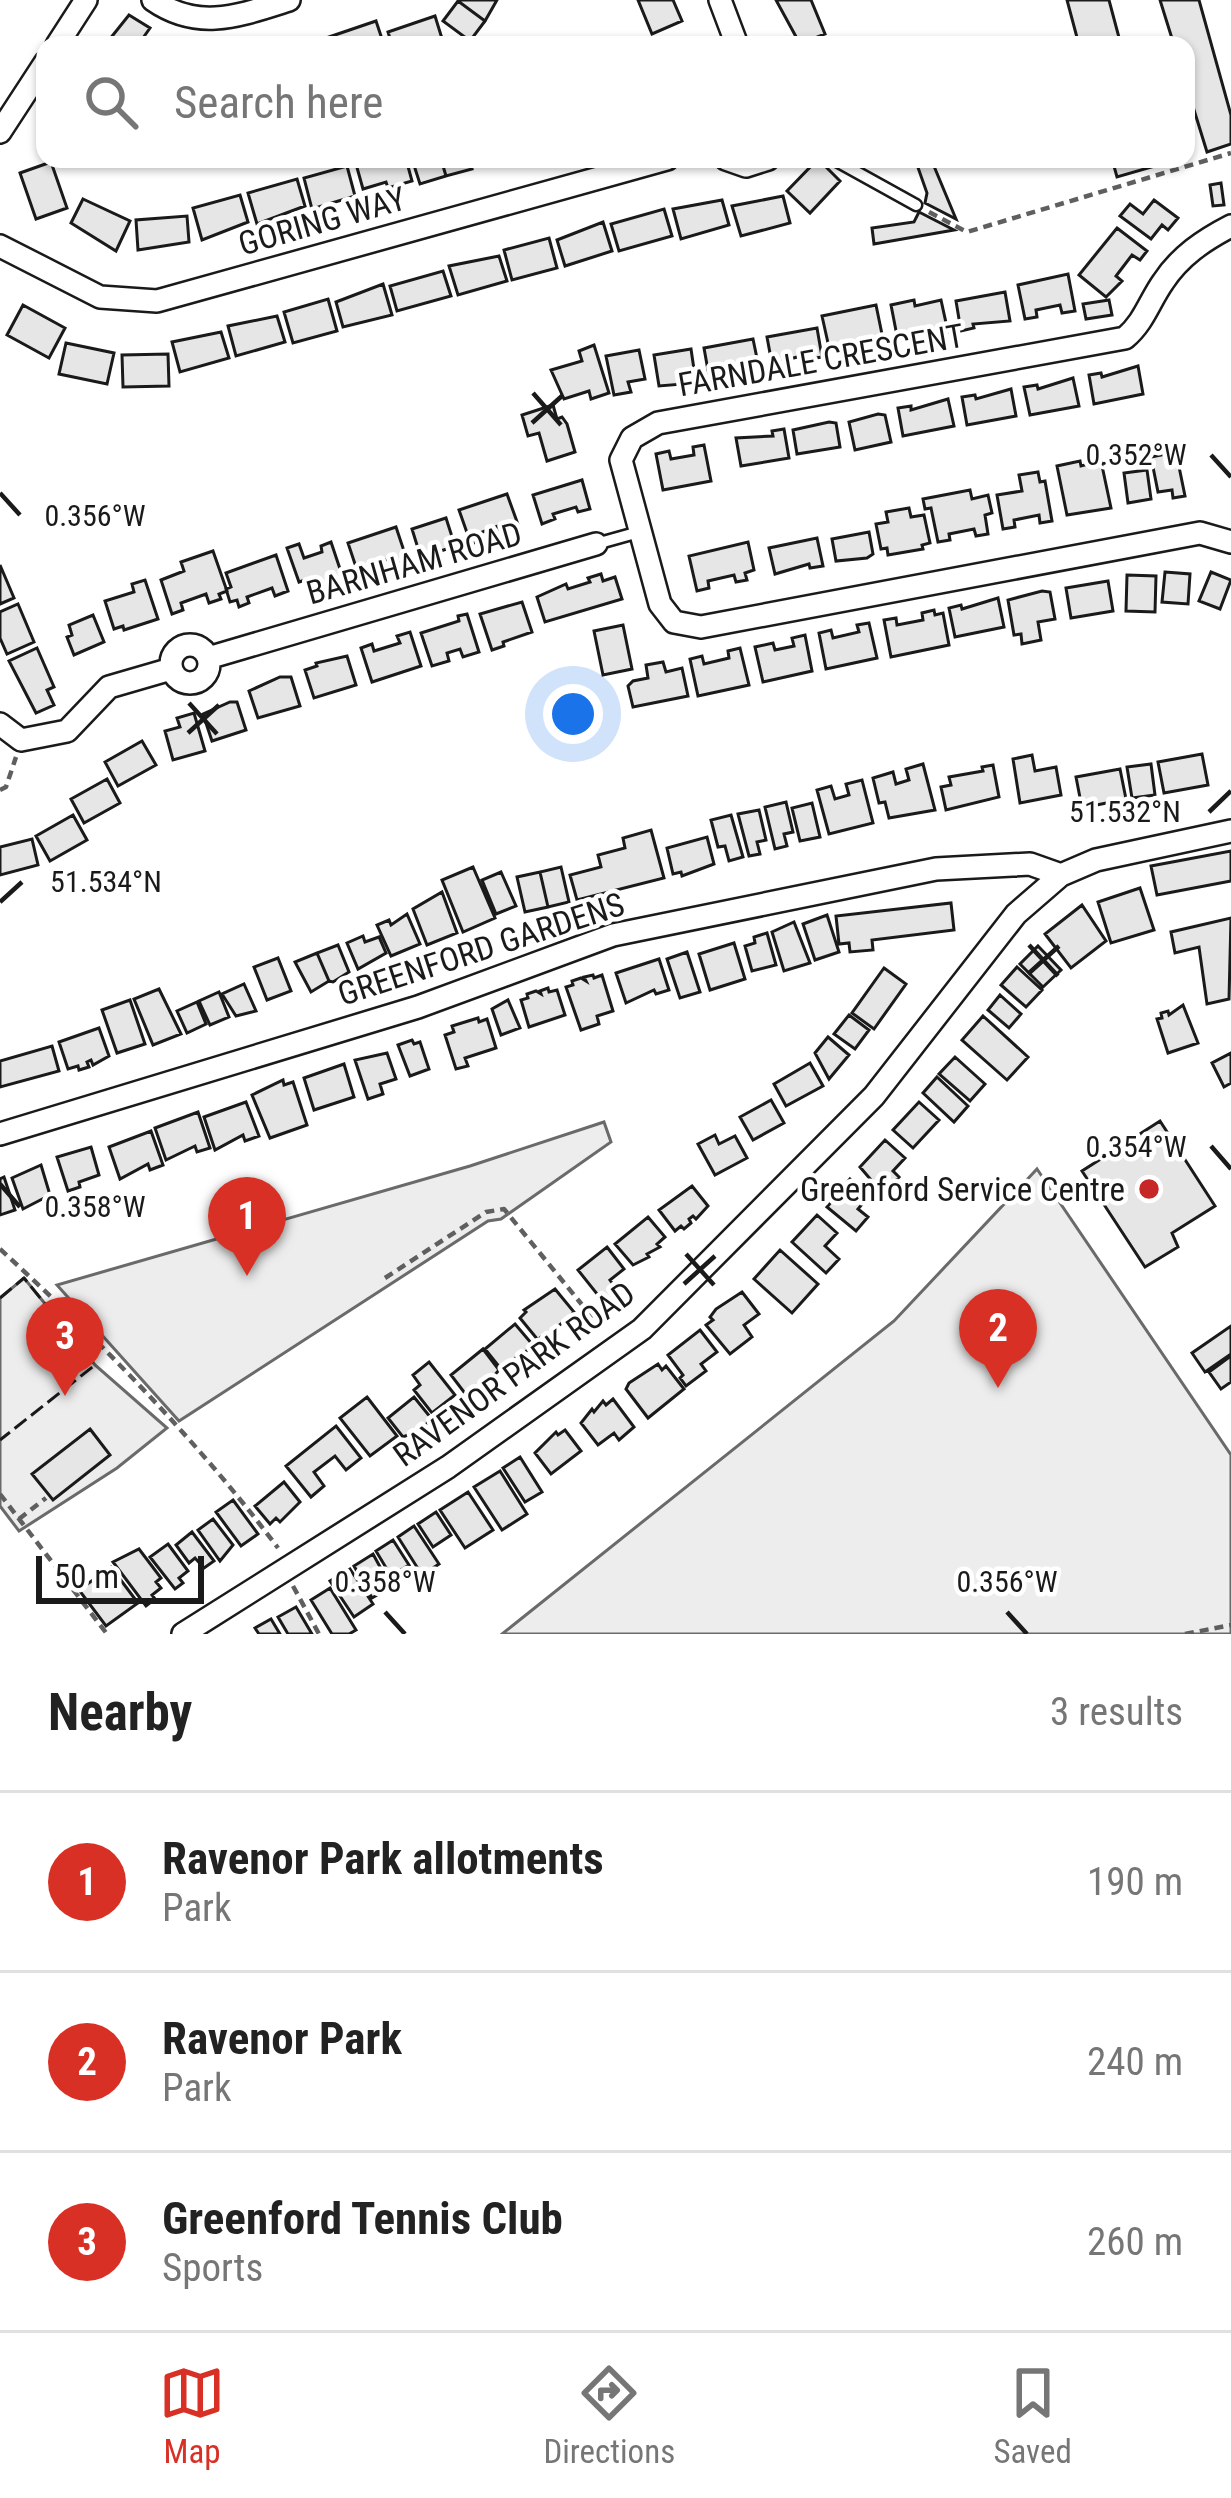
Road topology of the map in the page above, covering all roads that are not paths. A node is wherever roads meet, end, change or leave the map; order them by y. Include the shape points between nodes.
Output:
1 (86, 0) edge
2 (153, 0) edge
3 (289, 0) edge
4 (720, 0) edge
5 (63, 36) edge
6 (734, 36) edge
7 (36, 77) edge
8 (0, 132) edge
9 (635, 168) edge
10 (849, 168) edge
11 (916, 205) road end
12 (1231, 226) edge
13 (0, 246) edge
14 (639, 532) junction
15 (1231, 542) edge
16 (596, 544) joint
17 (0, 724) edge
18 (1231, 831) edge
19 (1061, 875) junction
20 (0, 1134) edge
21 (183, 1634) edge

1 - 5 street
2 - 3 street via 222,21
4 - 6 street
7 - 8 street
9 - 13 street, GORING WAY via 157,301 100,297
10 - 11 lane
12 - 14 street, FARNDALE CRESCENT via 1198,243 1125,338 658,423 632,438 621,460
14 - 15 street, FARNDALE CRESCENT via 660,604 674,622 701,627 1200,533
14 - 16 lane, BARNHAM ROAD
16 - 17 street, BARNHAM ROAD via 208,658 200,647 181,646 171,669 109,687 68,731 21,740
18 - 19 street, RAVENOR PARK ROAD
19 - 20 street, GREENFORD GARDENS via 1030,864 936,869 613,935 418,1006
19 - 21 street, RAVENOR PARK ROAD via 1016,914 874,1096 642,1329 448,1467

